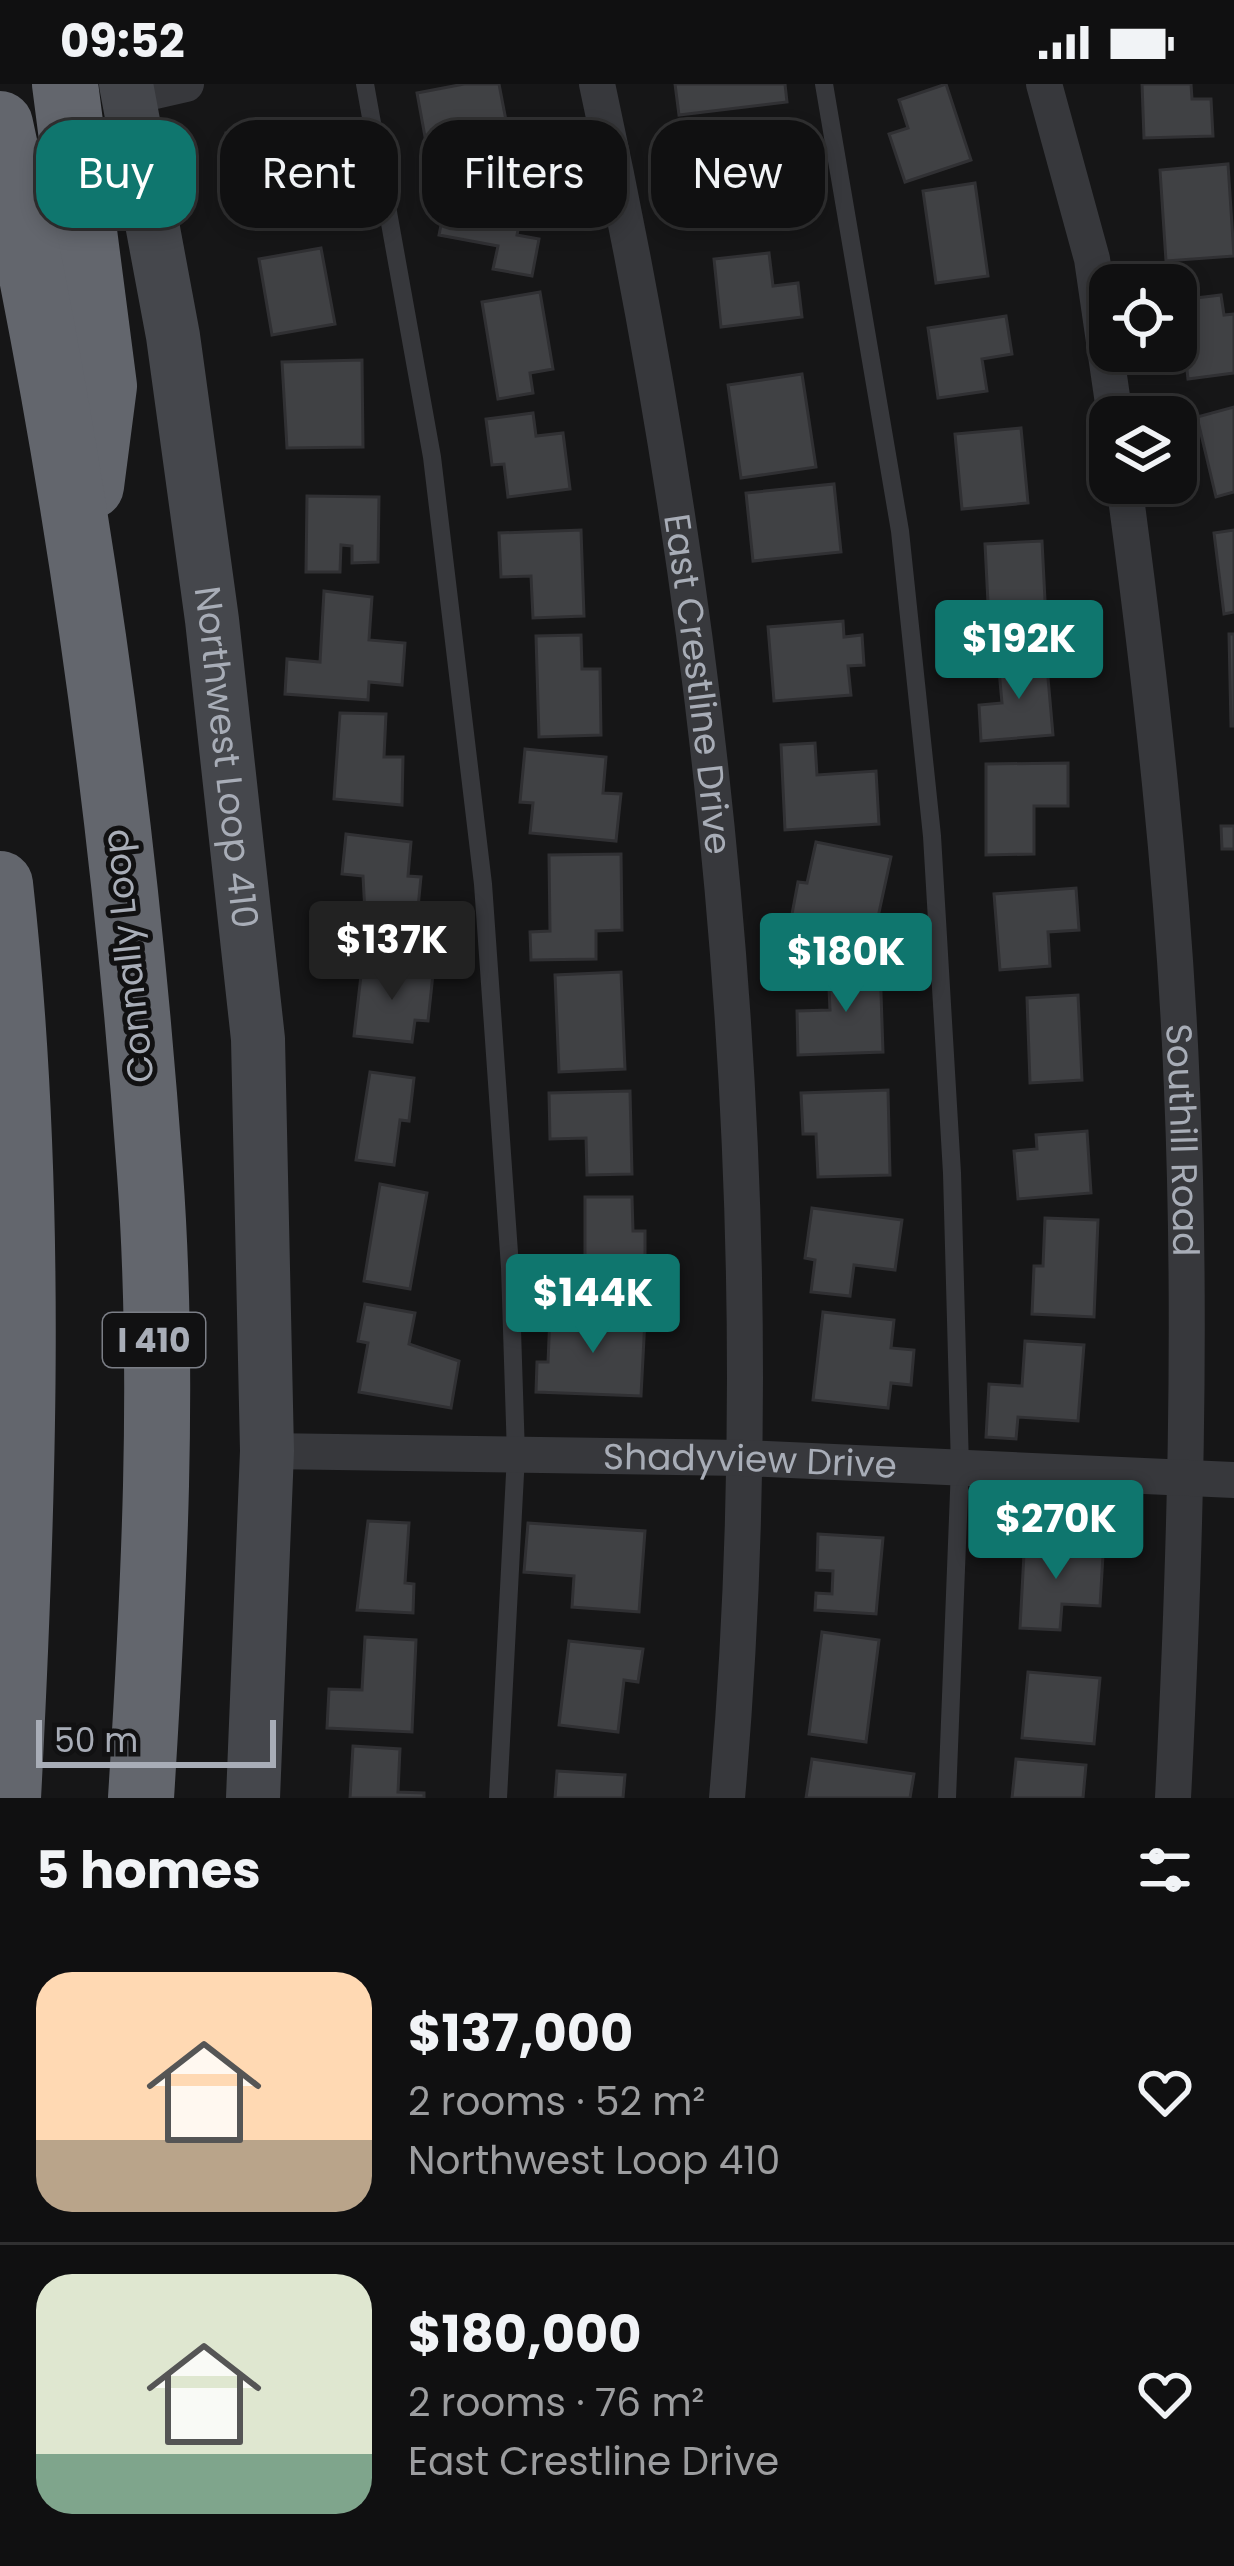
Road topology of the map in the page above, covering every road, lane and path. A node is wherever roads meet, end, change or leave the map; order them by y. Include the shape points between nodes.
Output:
1 (65, 84) edge
2 (186, 84) edge
3 (365, 84) edge
4 (597, 84) edge
5 (824, 84) edge
6 (1044, 84) edge
7 (128, 91) edge
8 (0, 124) edge
9 (1112, 396) edge
10 (1127, 504) edge
11 (83, 555) junction
12 (0, 884) edge
13 (267, 1451) junction
14 (516, 1455) junction
15 (743, 1458) junction
16 (960, 1468) junction
17 (1185, 1477) junction
18 (1234, 1480) edge
19 (8, 1798) edge
20 (141, 1798) edge
21 (254, 1798) edge
22 (498, 1798) edge
23 (727, 1798) edge
24 (947, 1798) edge
25 (1173, 1798) edge

1 - 11 highway via 104,386
2 - 7 street
3 - 14 lane via 460,659 497,1070
4 - 15 street, East Crestline Drive via 662,401 716,813 734,1076
5 - 16 lane via 900,531 932,836
6 - 9 street via 1092,259
7 - 13 main road, Northwest Loop 410 via 209,596 258,1040
8 - 11 highway, Connally Loop / I 410
10 - 17 street, Southill Road via 1154,704 1182,1090
11 - 20 highway, Connally Loop / I 410 via 150,1175 157,1441
12 - 19 highway via 21,1236 22,1532
13 - 14 street, Shadyview Drive
13 - 21 main road, Northwest Loop 410
14 - 15 street, Shadyview Drive
14 - 22 lane
15 - 16 street, Shadyview Drive
15 - 23 street, East Crestline Drive
16 - 17 street, Shadyview Drive
16 - 24 lane
17 - 18 street, Shadyview Drive
17 - 25 street, Southill Road

